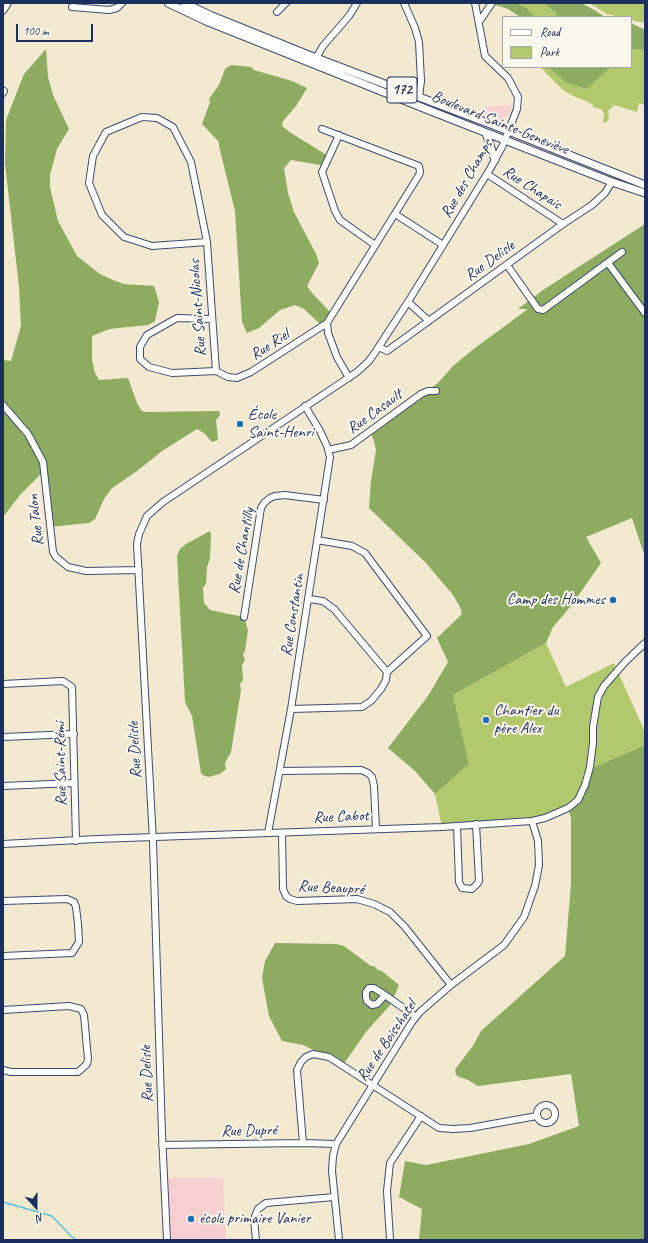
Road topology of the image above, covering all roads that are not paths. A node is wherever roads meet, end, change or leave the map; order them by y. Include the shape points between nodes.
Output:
1 (8, 3) edge
2 (122, 3) edge
3 (168, 3) edge
4 (184, 3) edge
5 (286, 3) edge
6 (357, 3) edge
7 (404, 3) edge
8 (475, 3) edge
9 (492, 3) edge
10 (72, 7) dead end
11 (3, 11) edge
12 (277, 12) dead end
13 (479, 22) junction
14 (316, 58) junction
15 (419, 97) junction
16 (322, 129) dead end
17 (508, 131) junction
18 (486, 133) junction
19 (339, 135) junction
20 (505, 140) junction
21 (495, 160) junction
22 (487, 174) junction
23 (612, 182) junction
24 (645, 185) edge
25 (645, 193) edge
26 (395, 214) junction
27 (563, 224) junction
28 (207, 242) junction
29 (375, 245) junction
30 (444, 245) junction
31 (622, 252) dead end
32 (608, 263) junction
33 (507, 265) junction
34 (408, 302) junction
35 (645, 313) edge
36 (212, 319) junction
37 (429, 320) junction
38 (327, 323) junction
39 (379, 347) junction
40 (216, 371) junction
41 (357, 372) joint
42 (349, 378) junction
43 (436, 391) dead end
44 (3, 405) edge
45 (305, 406) junction
46 (328, 450) junction
47 (324, 500) junction
48 (317, 540) junction
49 (139, 570) junction
50 (309, 599) junction
51 (244, 617) dead end
52 (645, 643) edge
53 (387, 672) junction
54 (3, 684) edge
55 (291, 708) junction
56 (74, 734) junction
57 (3, 737) edge
58 (280, 771) junction
59 (74, 783) junction
60 (3, 786) edge
61 (532, 821) junction
62 (476, 824) junction
63 (457, 826) junction
64 (376, 829) junction
65 (268, 833) junction
66 (282, 833) junction
67 (152, 838) junction
68 (76, 841) junction
69 (3, 844) edge
70 (3, 901) edge
71 (3, 956) edge
72 (450, 985) junction
73 (385, 995) dead end
74 (3, 1010) edge
75 (416, 1017) junction
76 (3, 1070) edge
77 (373, 1085) junction
78 (421, 1116) junction
79 (537, 1116) dead end
80 (303, 1143) junction
81 (336, 1144) junction
82 (162, 1145) junction
83 (334, 1197) junction
84 (167, 1240) edge
85 (256, 1240) edge
86 (339, 1240) edge
87 (390, 1240) edge

1 - 11 street
2 - 10 street via 117,8 109,10
3 - 18 main road, Boulevard Sainte-Geneviève / 172 via 211,23
4 - 14 main road, Boulevard Sainte-Geneviève / 172
5 - 12 street
6 - 14 street
7 - 15 street via 419,42
8 - 13 street, Rue des Champs
9 - 13 street
13 - 17 street, Rue des Champs via 485,56 508,78 518,97
14 - 15 main road, Boulevard Sainte-Geneviève / 172
15 - 17 main road, Boulevard Sainte-Geneviève / 172
16 - 19 street
17 - 20 street, Rue des Champs
17 - 24 main road, Boulevard Sainte-Geneviève / 172
18 - 20 main road, Boulevard Sainte-Geneviève / 172
18 - 21 main road
19 - 26 street, Rue Riel via 419,166 419,175
19 - 29 street via 322,172 340,220
20 - 21 street, Rue des Champs
20 - 23 main road, Boulevard Sainte-Geneviève / 172
21 - 22 street, Rue des Champs
22 - 27 street, Rue Chapais
22 - 30 street, Rue des Champs
23 - 25 main road, Boulevard Sainte-Geneviève / 172
23 - 27 street, Rue Delisle via 597,201
26 - 29 street, Rue Riel
26 - 30 street
27 - 33 street, Rue Delisle
28 - 28 street, Rue Saint-Nicolas via 152,246 124,237 102,215 89,182 92,156 106,132 142,117 157,118 173,127 191,162
28 - 36 street, Rue Saint-Nicolas
29 - 38 street, Rue Riel
30 - 34 street, Rue des Champs
31 - 32 street
32 - 33 street via 543,310 538,309
32 - 35 street
33 - 37 street, Rue Delisle
34 - 37 street
34 - 39 street, Rue des Champs
36 - 40 street, Rue Saint-Nicolas
36 - 40 street, Rue Riel via 177,318 148,335 140,347 140,359 149,367 172,373
37 - 39 street, Rue Delisle via 387,351
38 - 40 street, Rue Riel via 251,372 234,378
38 - 42 street via 337,357
39 - 41 street, Rue des Champs
41 - 42 street, Rue Delisle
42 - 45 street, Rue Delisle
43 - 46 street, Rue Casault via 421,394 351,446
44 - 49 street, Rue Talon via 28,434 43,462 53,552 56,557 68,567 86,571
45 - 46 street, Rue Constantin
45 - 49 street, Rue Delisle via 163,502 147,516 137,544
46 - 47 street, Rue Constantin via 330,457
47 - 48 street, Rue Constantin
47 - 51 street, Rue de Chantilly via 280,496 270,498 264,503 261,508
48 - 50 street, Rue Constantin
48 - 53 street via 352,546 365,553 427,636
49 - 67 street, Rue Delisle
50 - 53 street via 323,601 334,609
50 - 55 street, Rue Constantin
52 - 61 street, Rue Cabot via 604,686 598,697 590,767 578,800 556,814
53 - 55 street via 383,686 365,705
54 - 56 street, Rue Saint-Rémi via 63,681 72,687
55 - 58 street, Rue Constantin
56 - 57 street
56 - 59 street, Rue Saint-Rémi
58 - 64 street via 361,770 368,773 374,786
58 - 65 street, Rue Constantin
59 - 60 street
59 - 68 street, Rue Saint-Rémi
61 - 62 street, Rue Cabot
61 - 72 street, Rue de Boischatel via 538,842 539,865 535,886 524,916 504,944
62 - 63 street, Rue Cabot
62 - 63 street via 479,881 472,889 462,888 459,882
63 - 64 street, Rue Cabot
64 - 66 street, Rue Cabot
65 - 66 street, Rue Cabot
65 - 67 street, Rue Cabot
66 - 72 street, Rue Beaupré via 283,890 286,896 297,901 357,899 385,909 405,927
67 - 68 street, Rue Cabot
67 - 82 street, Rue Delisle
68 - 69 street, Rue Cabot
70 - 71 street via 66,899 74,902 79,942 72,953
72 - 75 street, Rue de Boischatel
73 - 75 street
74 - 76 street via 69,1006 81,1009 84,1015 88,1059 87,1064 78,1072
75 - 77 street, Rue de Boischatel
77 - 78 street
77 - 80 street via 329,1057 313,1054 306,1057 297,1070
77 - 81 street, Rue de Boischatel
78 - 79 street via 439,1128 462,1129
78 - 87 street via 390,1163 387,1191
80 - 81 street, Rue Dupré
80 - 82 street, Rue Dupré
81 - 83 street, Rue de Boischatel via 332,1171
82 - 84 street, Rue Delisle
83 - 85 street via 266,1203 258,1209 254,1219
83 - 86 street, Rue de Boischatel

